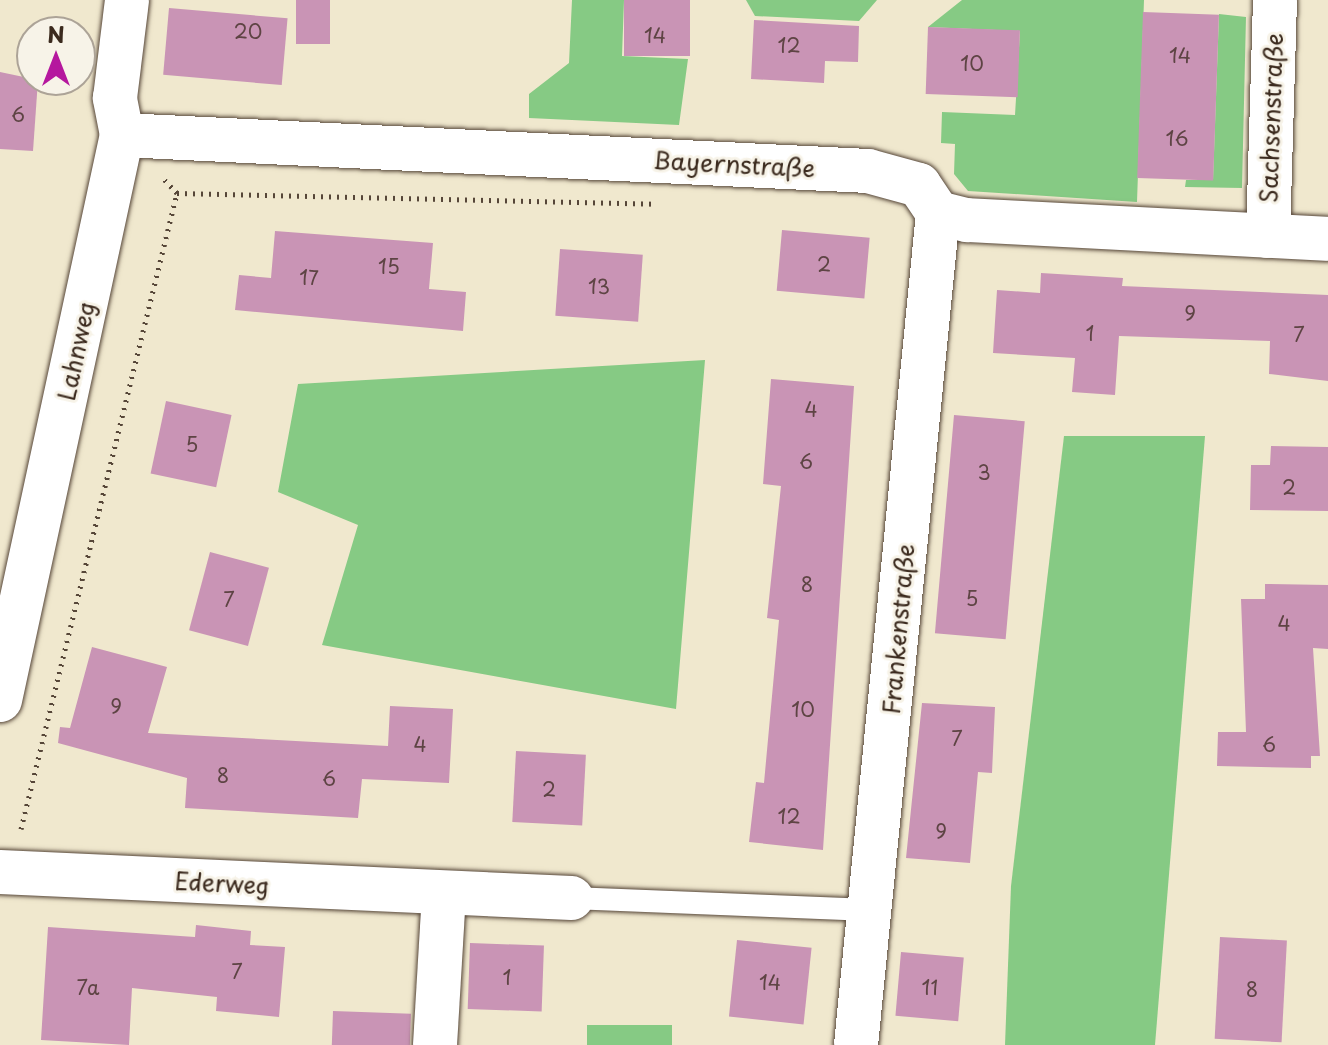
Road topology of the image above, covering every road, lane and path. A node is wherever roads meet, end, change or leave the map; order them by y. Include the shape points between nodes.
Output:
1 (127, 0) edge
2 (1275, 0) edge
3 (122, 135) junction
4 (938, 213) junction
5 (1268, 236) junction
6 (1328, 239) edge
7 (0, 700) edge
8 (5, 873) edge
9 (444, 893) junction
10 (571, 898) joint
11 (870, 910) junction
12 (435, 1045) edge
13 (856, 1045) edge

1 - 3 street, Lahnweg via 115,98
2 - 5 street, Sachsenstraße
3 - 4 street, Bayernstraße via 868,171 919,185
3 - 7 street, Lahnweg
3 - 8 path via 177,193
4 - 5 street
4 - 11 street, Frankenstraße
5 - 6 street
8 - 9 street, Ederweg
9 - 10 street, Ederweg
9 - 12 street
10 - 11 lane, Ederweg
11 - 13 street, Frankenstraße

